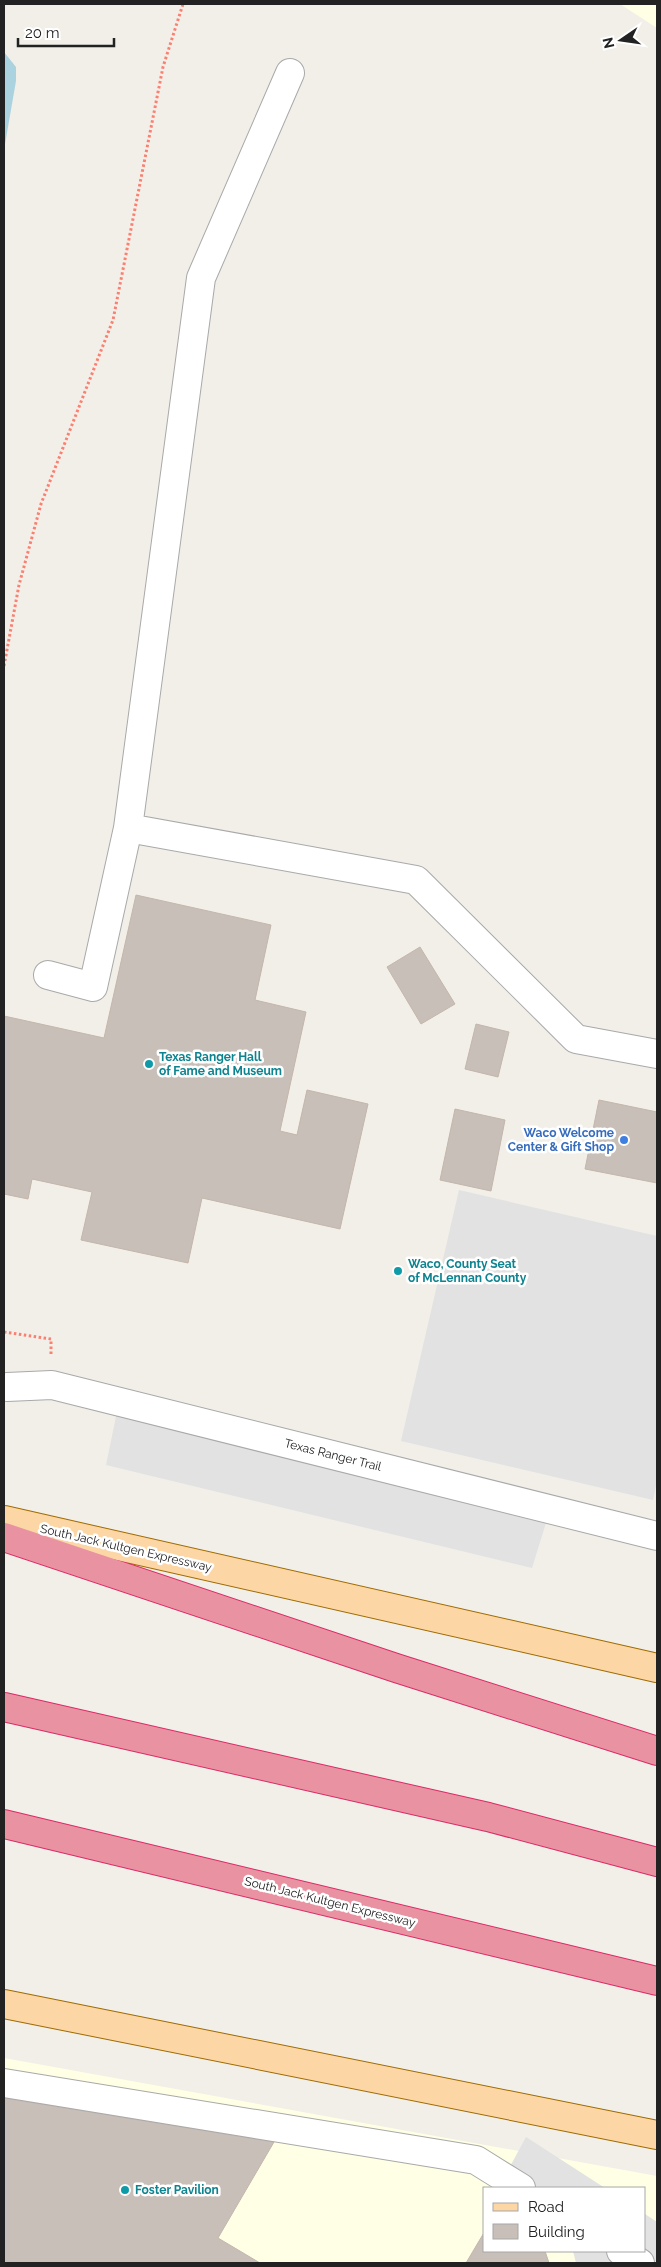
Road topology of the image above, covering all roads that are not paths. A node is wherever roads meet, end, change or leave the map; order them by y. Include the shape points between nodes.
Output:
1 (290, 73) dead end
2 (128, 828) junction
3 (48, 975) dead end
4 (657, 1054) edge
5 (7, 1387) dead end
6 (4, 1520) edge
7 (657, 1536) edge
8 (4, 1537) edge
9 (657, 1668) edge
10 (4, 1707) edge
11 (657, 1751) edge
12 (4, 1824) edge
13 (657, 1862) edge
14 (657, 1981) edge
15 (4, 2004) edge
16 (4, 2083) edge
17 (657, 2135) edge
18 (519, 2187) edge
19 (621, 2252) edge
20 (640, 2263) edge

1 - 2 street via 201,278
2 - 3 street via 93,987
2 - 4 street via 416,880 576,1038
5 - 7 street, Texas Ranger Trail via 52,1385
6 - 9 main road, South Jack Kultgen Expressway
8 - 11 highway
10 - 13 highway via 488,1817
12 - 14 highway, South Jack Kultgen Expressway
15 - 17 main road
16 - 18 street via 476,2160
19 - 20 street

